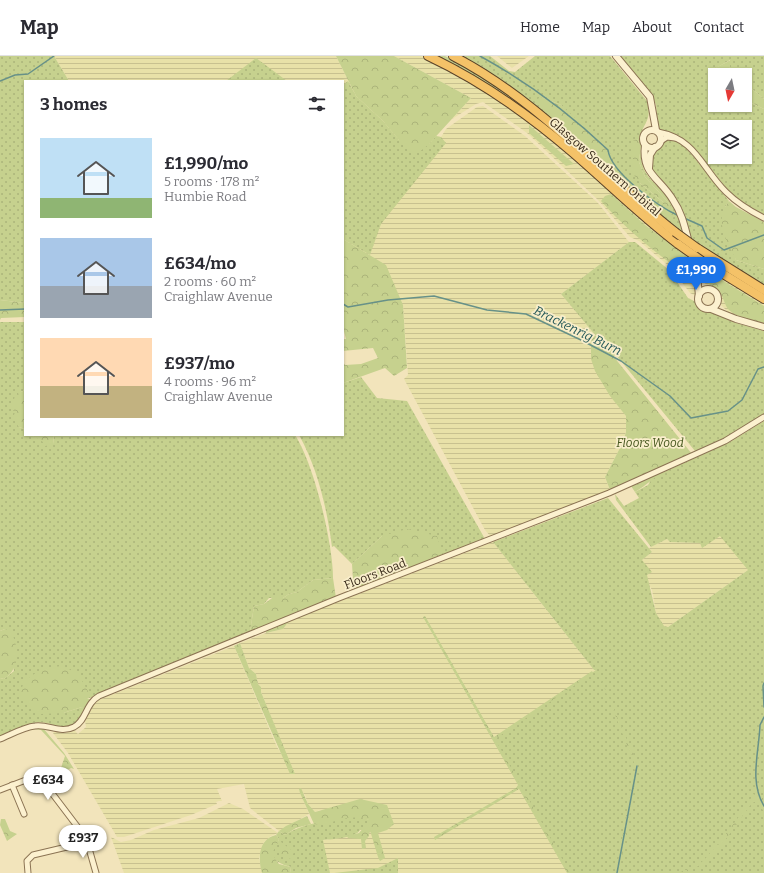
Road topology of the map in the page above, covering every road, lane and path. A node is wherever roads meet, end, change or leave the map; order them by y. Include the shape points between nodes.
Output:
1 (428, 56) edge
2 (453, 56) edge
3 (616, 56) edge
4 (652, 115) junction
5 (647, 130) junction
6 (657, 131) junction
7 (682, 140) junction
8 (661, 141) junction
9 (644, 145) junction
10 (655, 147) junction
11 (649, 170) junction
12 (764, 218) edge
13 (697, 276) junction
14 (712, 290) junction
15 (764, 290) edge
16 (699, 296) junction
17 (764, 299) edge
18 (718, 300) junction
19 (711, 309) junction
20 (728, 316) junction
21 (764, 328) edge
22 (764, 417) edge
23 (0, 739) edge
24 (12, 786) junction
25 (0, 790) edge
26 (24, 815) dead end
27 (88, 842) junction
28 (28, 873) edge
29 (96, 873) edge

1 - 17 highway, Glasgow Southern Orbital, bridge via 461,72 516,108 573,153 648,221 702,261
2 - 15 highway, Glasgow Southern Orbital, bridge via 497,82 550,121 632,198 675,232
3 - 4 street via 650,97
4 - 5 street
4 - 6 street
5 - 6 street
5 - 9 street via 642,137
6 - 7 street
6 - 8 street
7 - 8 street via 667,137
7 - 12 street via 697,154 725,191 747,209
8 - 10 street
9 - 10 street via 649,148
9 - 11 street via 643,159
10 - 11 street via 650,155
11 - 13 street via 673,199 682,216
13 - 14 street via 703,285
13 - 16 street
14 - 16 street via 704,290
14 - 18 street via 717,294
16 - 19 street via 701,306
18 - 19 street
18 - 20 street
19 - 20 street
20 - 21 street
22 - 23 street, Floors Road via 725,441 609,493 339,598 99,696 89,704 82,720 75,726 60,730 35,726
24 - 25 street
24 - 26 street
24 - 27 street via 31,778 42,780
27 - 28 street via 33,855 27,861
27 - 29 street

